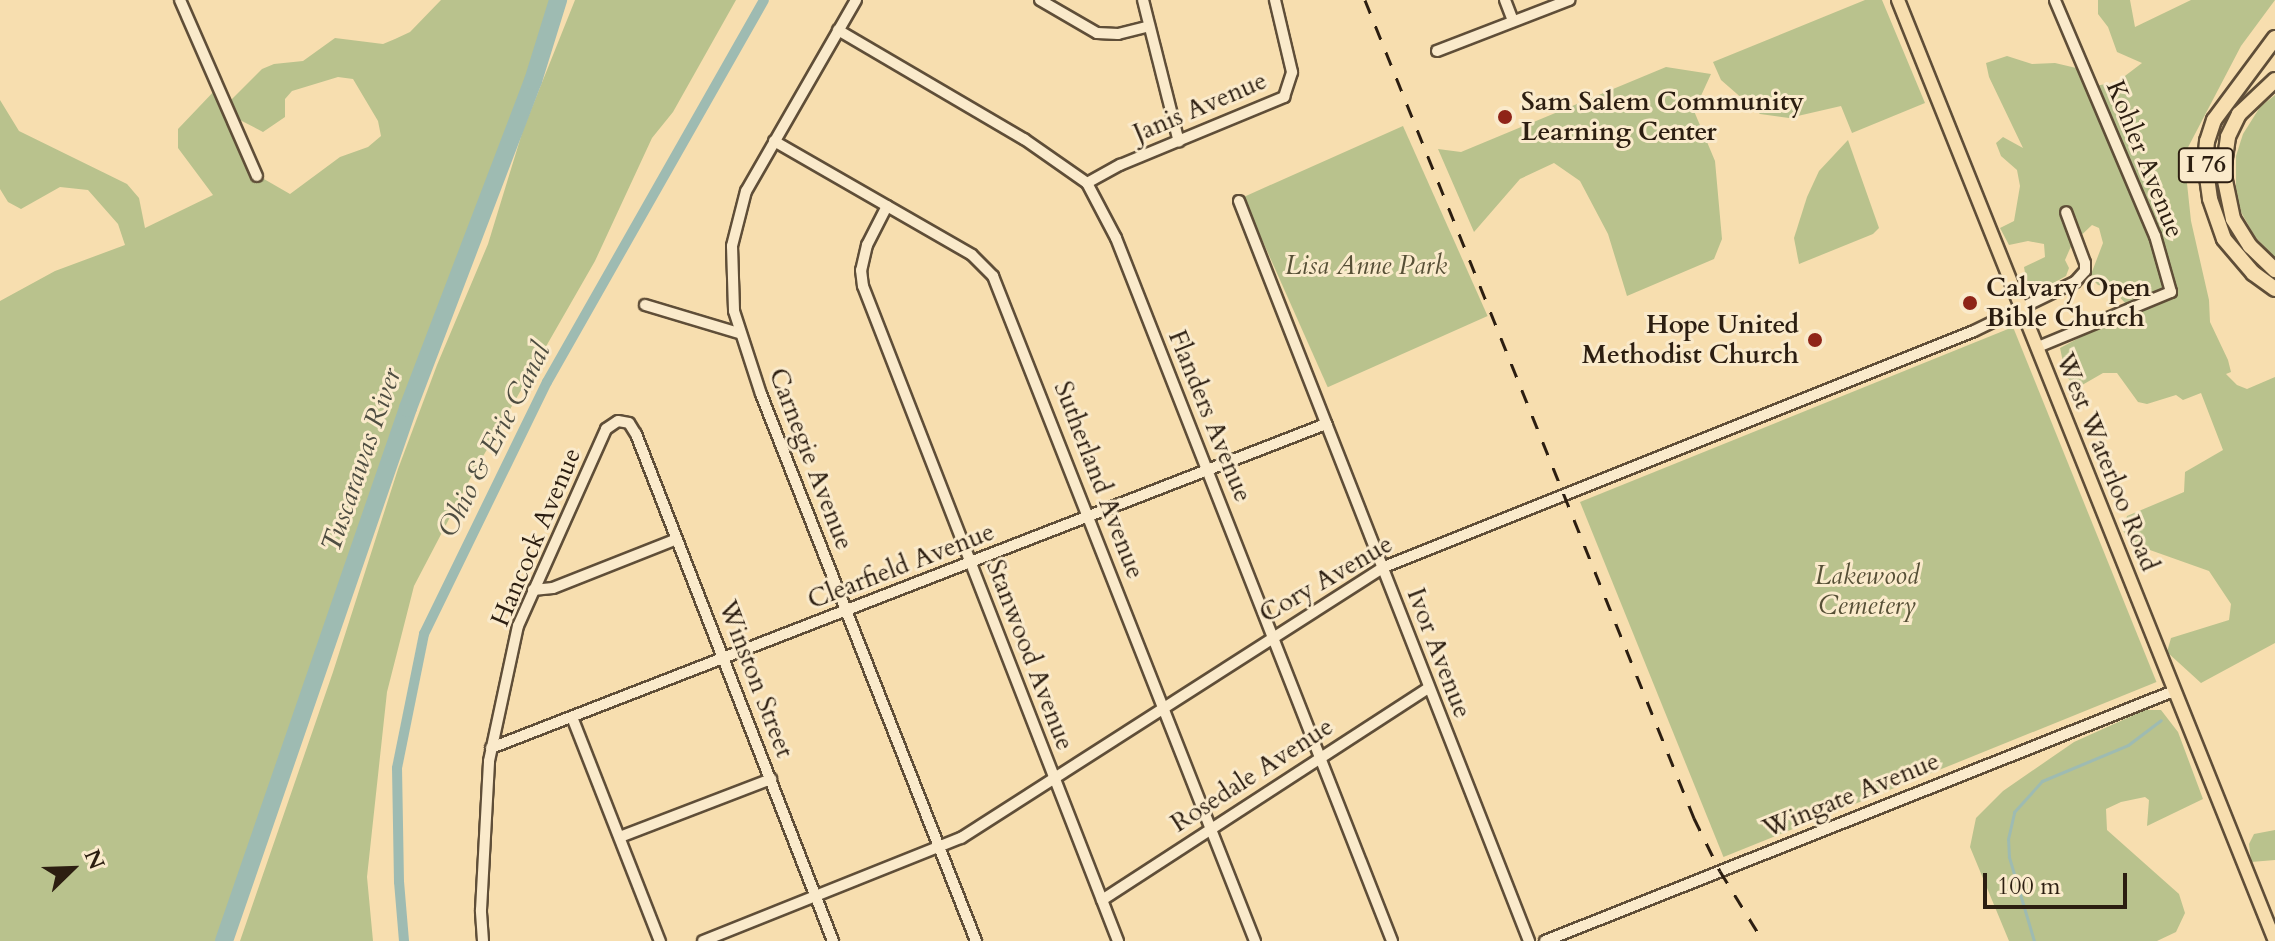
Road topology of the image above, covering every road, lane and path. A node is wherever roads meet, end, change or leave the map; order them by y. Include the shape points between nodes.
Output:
1 (180, 0) edge
2 (856, 0) edge
3 (1040, 0) edge
4 (1143, 0) edge
5 (1275, 0) edge
6 (1505, 0) edge
7 (1569, 0) edge
8 (1898, 0) edge
9 (2055, 0) edge
10 (1513, 21) junction
11 (1149, 26) junction
12 (838, 30) junction
13 (2275, 38) edge
14 (1437, 51) dead end
15 (2275, 80) edge
16 (774, 141) junction
17 (1179, 142) junction
18 (257, 176) dead end
19 (1087, 183) junction
20 (1239, 201) dead end
21 (887, 206) junction
22 (2066, 212) dead end
23 (2275, 270) edge
24 (2275, 289) edge
25 (645, 305) dead end
26 (2022, 308) junction
27 (739, 333) junction
28 (2038, 347) junction
29 (1326, 424) junction
30 (636, 434) joint
31 (1208, 470) junction
32 (1090, 516) junction
33 (677, 539) junction
34 (970, 562) junction
35 (1384, 567) junction
36 (533, 590) junction
37 (846, 610) junction
38 (1273, 635) junction
39 (724, 658) junction
40 (1428, 688) junction
41 (2174, 691) junction
42 (1162, 706) junction
43 (572, 717) junction
44 (491, 748) junction
45 (1320, 756) junction
46 (1054, 778) junction
47 (771, 779) junction
48 (1211, 829) junction
49 (620, 837) junction
50 (939, 847) junction
51 (816, 897) junction
52 (1102, 900) junction
53 (483, 941) edge
54 (660, 941) edge
55 (703, 941) edge
56 (833, 941) edge
57 (976, 941) edge
58 (1118, 941) edge
59 (1255, 941) edge
60 (1392, 941) edge
61 (1529, 941) edge
62 (1545, 941) edge
63 (2275, 941) edge

1 - 18 street
2 - 12 street, Carnegie Avenue
3 - 11 street via 1097,33
4 - 11 street
5 - 17 street, Janis Avenue via 1292,72 1284,97
6 - 10 street
7 - 10 street
8 - 26 main road, West Waterloo Road
9 - 28 street, Kohler Avenue via 2155,236 2171,292
10 - 14 street
11 - 17 street
12 - 16 street, Carnegie Avenue
12 - 19 street, Flanders Avenue via 1024,139
13 - 24 highway, I 76 via 2214,120 2205,163 2224,239
15 - 23 highway via 2239,114 2228,137 2223,171 2233,219 2250,246
16 - 21 street, Sutherland Avenue
16 - 27 street, Carnegie Avenue via 754,173 735,225 731,282
17 - 19 street, Janis Avenue
19 - 31 street, Flanders Avenue via 1116,238
20 - 29 street, Ivor Avenue
21 - 32 street, Sutherland Avenue via 989,269
21 - 34 street, Stanwood Avenue via 867,245 863,286
22 - 26 street, Cory Avenue via 2085,271 2075,282
25 - 27 street
26 - 28 main road, West Waterloo Road
26 - 35 street, Cory Avenue
27 - 37 street, Carnegie Avenue
28 - 41 main road, West Waterloo Road
29 - 31 street, Clearfield Avenue
29 - 35 street, Ivor Avenue
30 - 33 street, Winston Street
30 - 36 street, Hancock Avenue via 623,421 606,429
31 - 32 street, Clearfield Avenue
31 - 38 street, Flanders Avenue
32 - 34 street, Clearfield Avenue
32 - 42 street, Sutherland Avenue
33 - 36 street via 553,588
33 - 39 street, Winston Street
34 - 37 street, Clearfield Avenue
34 - 46 street, Stanwood Avenue
35 - 38 street, Cory Avenue
35 - 40 street, Ivor Avenue
36 - 44 street, Hancock Avenue via 518,626
37 - 39 street, Clearfield Avenue
37 - 50 street, Carnegie Avenue
38 - 42 street, Cory Avenue
38 - 45 street, Flanders Avenue
39 - 43 street, Clearfield Avenue
39 - 47 street, Winston Street
40 - 45 street, Rosedale Avenue
40 - 61 street, Ivor Avenue
41 - 62 street, Wingate Avenue
41 - 63 main road, West Waterloo Road
42 - 46 street, Cory Avenue
42 - 48 street, Sutherland Avenue
43 - 44 street, Clearfield Avenue
43 - 49 street
44 - 53 street, Hancock Avenue
45 - 48 street, Rosedale Avenue
45 - 60 street, Flanders Avenue
46 - 50 street, Cory Avenue
46 - 52 street, Stanwood Avenue
47 - 49 street
47 - 51 street, Winston Street
48 - 52 street, Rosedale Avenue
48 - 59 street, Sutherland Avenue
49 - 54 street
50 - 51 street, Cory Avenue
50 - 57 street, Carnegie Avenue
51 - 55 street, Cory Avenue
51 - 56 street, Winston Street
52 - 58 street, Stanwood Avenue

